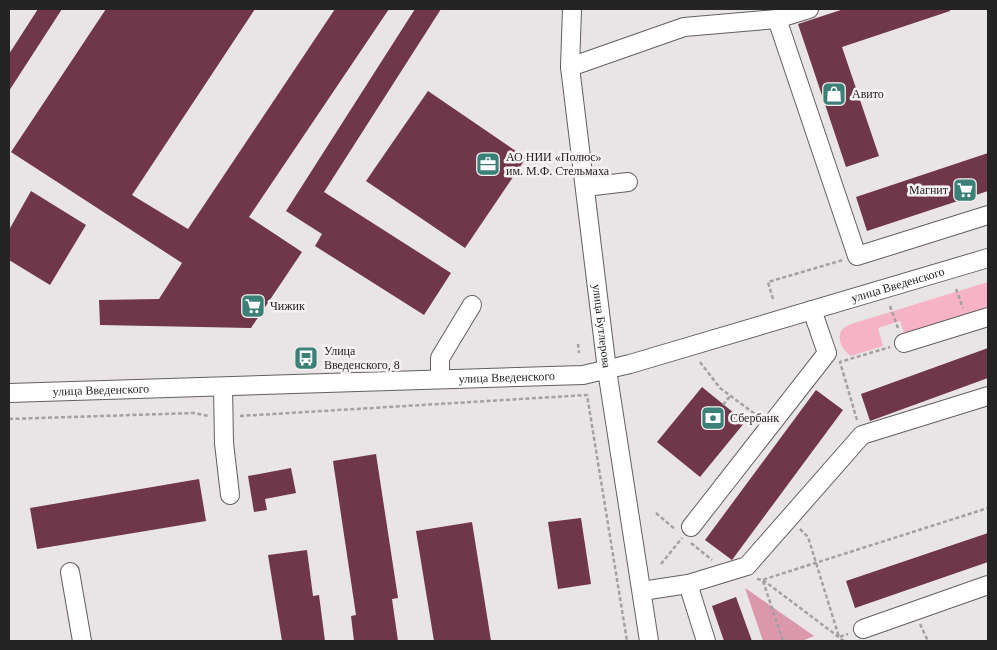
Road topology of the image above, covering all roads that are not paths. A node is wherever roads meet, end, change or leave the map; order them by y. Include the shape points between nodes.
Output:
1 (572, 9) edge
2 (809, 9) edge
3 (777, 19) junction
4 (570, 66) junction
5 (628, 182) dead end
6 (584, 187) junction
7 (988, 215) edge
8 (988, 258) edge
9 (472, 305) dead end
10 (812, 310) junction
11 (988, 317) edge
12 (904, 343) road end
13 (607, 370) junction
14 (440, 379) junction
15 (223, 387) junction
16 (9, 394) edge
17 (988, 396) edge
18 (230, 495) dead end
19 (691, 527) road end
20 (70, 572) dead end
21 (688, 584) junction
22 (988, 585) edge
23 (642, 591) junction
24 (863, 628) dead end
25 (82, 641) edge
26 (650, 641) edge
27 (706, 641) edge

1 - 4 street, улица Бутлерова
2 - 3 street
3 - 4 street via 684,27
3 - 7 street via 857,256
4 - 6 street, улица Бутлерова
5 - 6 street
6 - 13 street, улица Бутлерова
8 - 10 street, улица Введенского
9 - 14 street via 440,358
10 - 13 street, улица Введенского
10 - 19 street via 827,353
11 - 12 street
13 - 14 street, улица Введенского via 583,375
13 - 23 street, улица Бутлерова
14 - 15 street, улица Введенского
15 - 16 street, улица Введенского
15 - 18 street via 224,443
17 - 21 street via 862,435 747,566
20 - 25 street
21 - 23 street
21 - 27 street
22 - 24 street
23 - 26 street, улица Бутлерова

